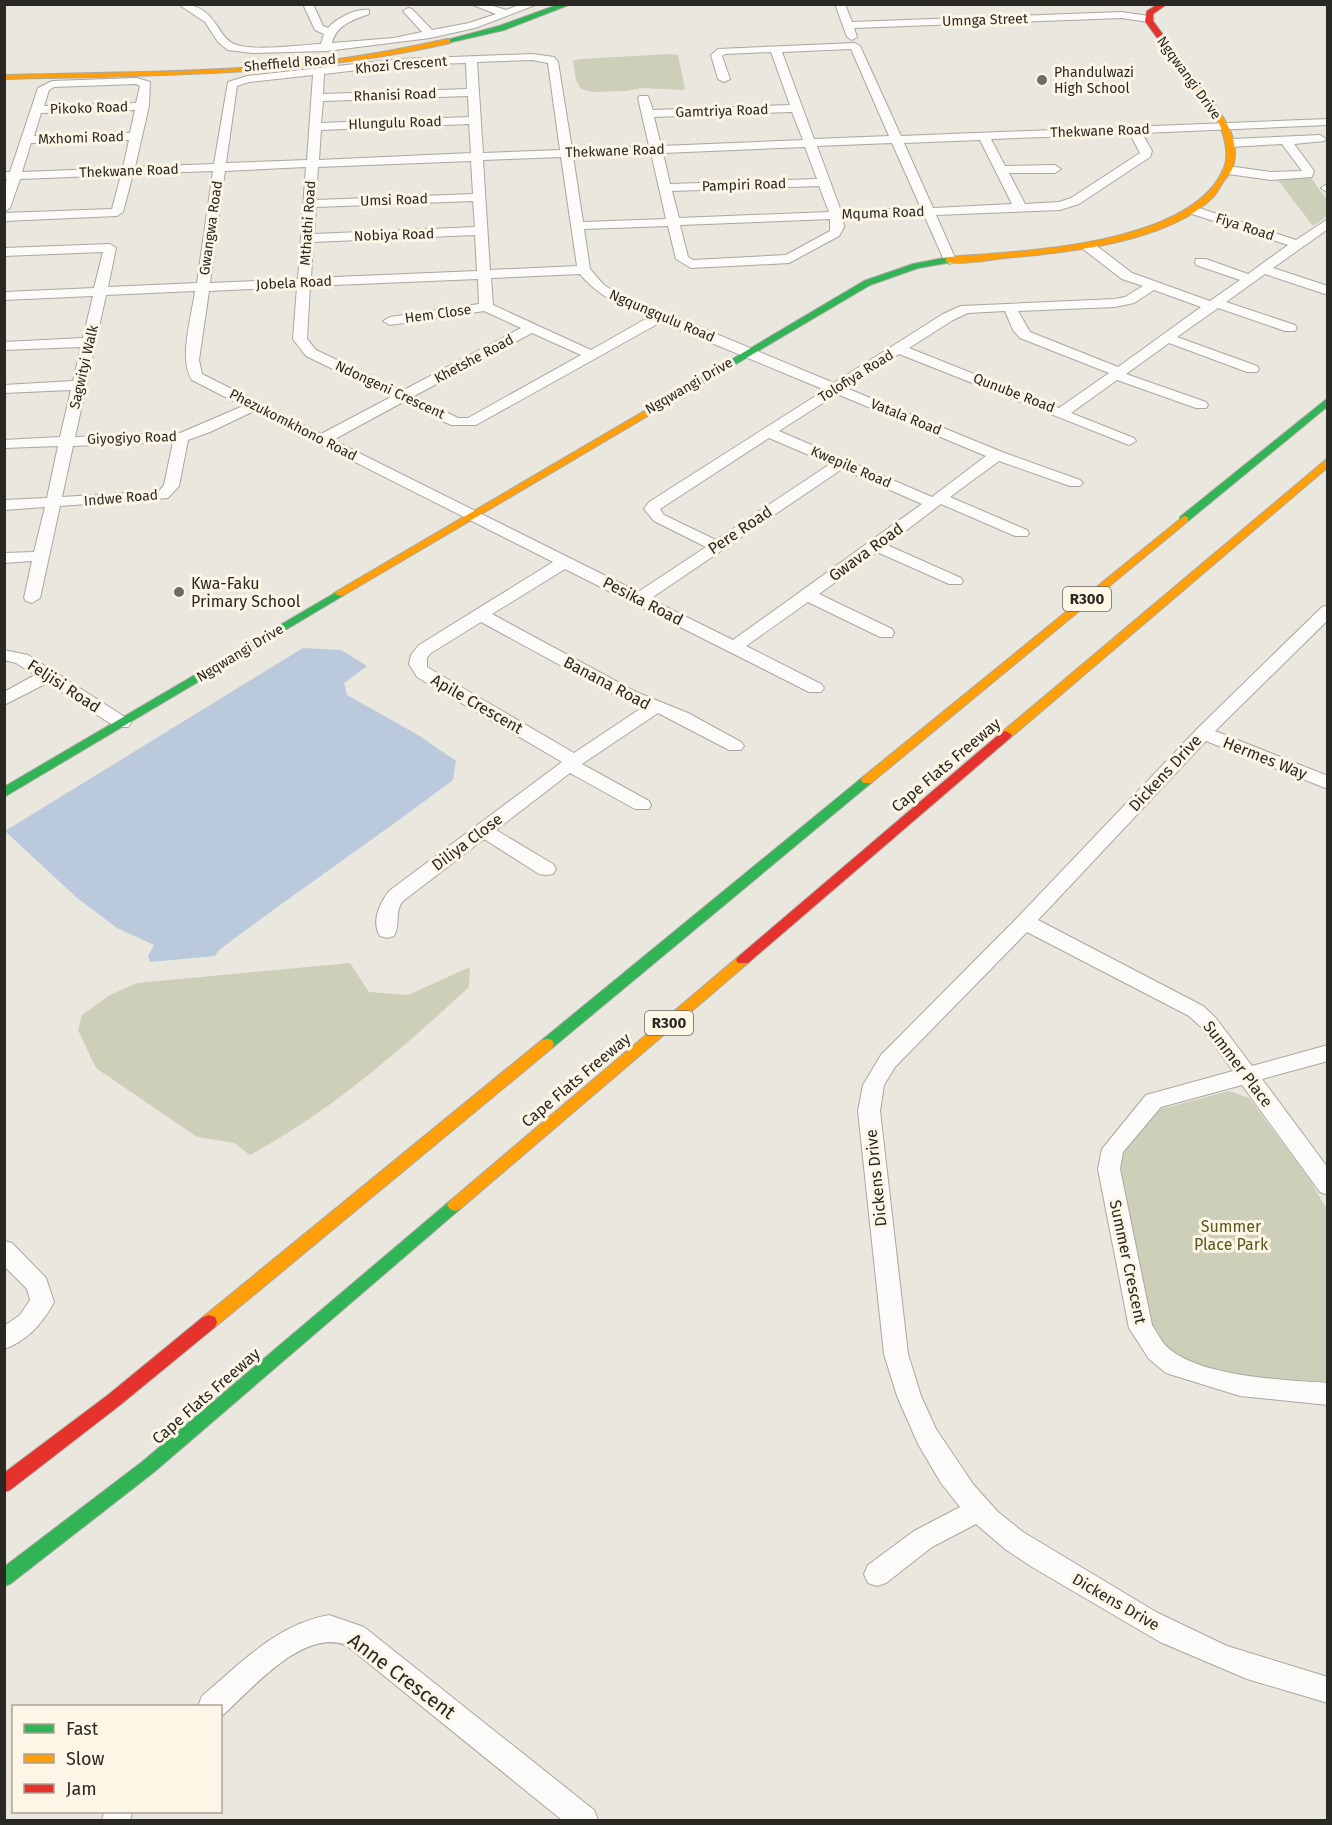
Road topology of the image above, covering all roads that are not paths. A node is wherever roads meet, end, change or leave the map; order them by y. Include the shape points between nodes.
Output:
1 (183, 4) edge
2 (475, 4) edge
3 (533, 4) edge
4 (568, 4) edge
5 (840, 4) edge
6 (1106, 4) edge
7 (1164, 4) edge
8 (308, 5) edge
9 (408, 11) dead end
10 (365, 12) dead end
11 (504, 13) junction
12 (1121, 15) junction
13 (1149, 19) junction
14 (329, 32) junction
15 (430, 34) junction
16 (326, 48) junction
17 (775, 49) junction
18 (471, 60) junction
19 (319, 73) junction
20 (4, 77) edge
21 (724, 79) dead end
22 (473, 92) junction
23 (317, 98) junction
24 (644, 98) dead end
25 (142, 106) junction
26 (796, 108) junction
27 (36, 110) junction
28 (648, 114) junction
29 (475, 120) junction
30 (1328, 122) edge
31 (1225, 126) junction
32 (315, 127) junction
33 (1134, 130) junction
34 (136, 136) junction
35 (984, 136) junction
36 (26, 140) junction
37 (897, 140) junction
38 (1320, 140) dead end
39 (1286, 141) junction
40 (809, 143) junction
41 (1231, 143) junction
42 (657, 150) junction
43 (567, 153) junction
44 (477, 157) junction
45 (312, 164) junction
46 (220, 168) junction
47 (1055, 169) dead end
48 (1001, 170) junction
49 (1228, 170) junction
50 (128, 171) junction
51 (9, 176) edge
52 (823, 182) junction
53 (664, 188) junction
54 (480, 197) junction
55 (309, 204) junction
56 (1020, 207) junction
57 (4, 208) edge
58 (1193, 210) junction
59 (927, 211) junction
60 (836, 215) junction
61 (4, 217) edge
62 (672, 222) junction
63 (1328, 223) edge
64 (577, 226) junction
65 (482, 231) junction
66 (306, 238) junction
67 (1297, 244) junction
68 (1088, 246) junction
69 (4, 252) edge
70 (950, 260) junction
71 (1202, 262) dead end
72 (1263, 269) junction
73 (584, 270) junction
74 (485, 275) junction
75 (1250, 279) junction
76 (303, 283) junction
77 (1152, 286) junction
78 (202, 287) junction
79 (1328, 291) edge
80 (101, 292) junction
81 (4, 297) edge
82 (1214, 305) junction
83 (486, 306) junction
84 (1010, 307) junction
85 (660, 317) junction
86 (390, 321) dead end
87 (531, 328) junction
88 (1290, 328) dead end
89 (1168, 338) junction
90 (90, 342) junction
91 (4, 346) edge
92 (899, 348) junction
93 (748, 352) junction
94 (592, 355) junction
95 (1252, 369) dead end
96 (1117, 373) junction
97 (80, 385) junction
98 (4, 388) edge
99 (835, 388) junction
100 (402, 397) junction
101 (1328, 400) edge
102 (1201, 405) dead end
103 (254, 406) junction
104 (1063, 412) junction
105 (768, 432) junction
106 (181, 437) junction
107 (321, 440) junction
108 (67, 441) junction
109 (1129, 441) dead end
110 (4, 444) edge
111 (997, 455) junction
112 (1328, 461) edge
113 (842, 463) junction
114 (1074, 483) dead end
115 (936, 500) junction
116 (52, 502) junction
117 (4, 505) edge
118 (471, 515) junction
119 (1021, 533) dead end
120 (716, 546) junction
121 (876, 546) junction
122 (41, 556) junction
123 (4, 558) edge
124 (565, 562) junction
125 (955, 581) dead end
126 (807, 595) junction
127 (32, 598) dead end
128 (639, 599) junction
129 (1328, 610) edge
130 (481, 615) junction
131 (886, 633) dead end
132 (734, 647) junction
133 (4, 655) edge
134 (48, 675) junction
135 (815, 688) dead end
136 (4, 700) edge
137 (654, 708) junction
138 (122, 723) junction
139 (1203, 733) junction
140 (735, 746) dead end
141 (572, 763) junction
142 (1328, 783) edge
143 (4, 793) edge
144 (642, 805) dead end
145 (483, 830) junction
146 (546, 869) dead end
147 (1025, 922) junction
148 (387, 931) dead end
149 (1328, 1053) edge
150 (1247, 1075) junction
151 (1328, 1186) edge
152 (4, 1250) edge
153 (4, 1340) edge
154 (1328, 1394) edge
155 (4, 1484) edge
156 (979, 1510) junction
157 (878, 1574) dead end
158 (4, 1578) edge
159 (1328, 1690) edge
160 (214, 1705) edge
161 (584, 1821) edge

1 - 16 street via 208,20 232,48
2 - 11 street
3 - 11 street
4 - 20 main road, Sheffield Road via 462,37 336,60 241,68
5 - 12 street, Umnga Street via 851,31 979,16
6 - 12 street, Umnga Street
7 - 13 main road, Ngqwangi Drive via 1150,13
8 - 14 street via 320,28
9 - 15 street
10 - 14 street
11 - 15 street via 478,24
12 - 13 street, Umnga Street
13 - 31 main road, Ngqwangi Drive
14 - 16 street
15 - 16 street
17 - 21 street via 718,53
17 - 26 street
17 - 37 street via 855,45
18 - 19 street, Khozi Crescent via 392,63
18 - 22 street
18 - 43 street, Khozi Crescent via 547,58 553,62
19 - 23 street, Mthathi Road
19 - 46 street, Khozi Crescent via 247,78 232,84
22 - 23 street, Rhanisi Road
22 - 29 street
23 - 32 street, Mthathi Road
24 - 28 street
25 - 27 street, Pikoko Road
25 - 27 street via 146,84 137,81 49,85 44,88
25 - 34 street
26 - 28 street, Gamtriya Road
26 - 40 street
27 - 36 street
28 - 42 street
29 - 32 street, Hlungulu Road
29 - 44 street
30 - 31 street, Thekwane Road
31 - 33 street, Thekwane Road
31 - 41 main road, Ngqwangi Drive
32 - 45 street, Mthathi Road
33 - 35 street, Thekwane Road
33 - 56 street, Mquma Road via 1145,155 1071,203
34 - 36 street, Mxhomi Road
34 - 50 street
35 - 37 street, Thekwane Road
35 - 48 street
36 - 51 street
37 - 40 street, Thekwane Road
37 - 59 street
38 - 39 street
39 - 41 street
39 - 49 street via 1309,173 1271,176
40 - 42 street, Thekwane Road
40 - 52 street
41 - 49 main road, Ngqwangi Drive
42 - 43 street, Thekwane Road
42 - 53 street
43 - 44 street, Thekwane Road
43 - 64 street
44 - 45 street, Thekwane Road
44 - 54 street
45 - 46 street, Thekwane Road
45 - 55 street, Mthathi Road
46 - 50 street, Thekwane Road
46 - 78 street, Gwangwa Road
47 - 48 street
48 - 56 street
49 - 58 main road, Ngqwangi Drive via 1216,190
50 - 51 street, Thekwane Road
50 - 61 street via 117,212
51 - 57 street
52 - 53 street, Pampiri Road
52 - 60 street
53 - 62 street
54 - 55 street, Umsi Road
54 - 65 street
55 - 66 street, Mthathi Road
56 - 59 street, Mquma Road
58 - 67 street, Fiya Road
58 - 68 main road, Ngqwangi Drive via 1143,232
59 - 60 street, Mquma Road
59 - 70 street
60 - 62 street, Mquma Road
60 - 62 street via 835,233 793,257 777,261 686,263
62 - 64 street, Mquma Road
63 - 67 street
64 - 73 street
65 - 66 street, Nobiya Road
65 - 74 street
66 - 76 street, Mthathi Road
67 - 72 street
68 - 70 main road, Ngqwangi Drive
68 - 77 street via 1120,272
69 - 80 street, Sagwityi Walk via 110,248
70 - 93 main road, Ngqwangi Drive via 867,283
71 - 75 street
72 - 75 street
72 - 79 street
73 - 74 street, Jobela Road
73 - 85 street, Ngqungqulu Road via 608,294
74 - 76 street, Jobela Road
74 - 83 street
75 - 82 street
76 - 78 street, Jobela Road
76 - 100 street, Ndongeni Crescent via 300,339 306,349
77 - 82 street
77 - 84 street, Tolofiya Road via 1129,300 1115,303
78 - 80 street, Jobela Road
78 - 103 street, Phezukomkhono Road via 192,360 194,372
80 - 81 street, Jobela Road
80 - 90 street, Sagwityi Walk
82 - 88 street
82 - 89 street
83 - 86 street, Hem Close
83 - 87 street
84 - 92 street, Tolofiya Road via 960,311
84 - 96 street via 1025,335
85 - 93 street, Ngqungqulu Road
85 - 94 street, Ndongeni Crescent
87 - 94 street
87 - 100 street, Khetshe Road
89 - 95 street
89 - 96 street
90 - 91 street
90 - 97 street, Sagwityi Walk
92 - 99 street, Tolofiya Road
92 - 104 street, Qunube Road
93 - 99 street, Vatala Road
93 - 118 main road, Ngqwangi Drive
94 - 100 street, Ndongeni Crescent via 471,422 456,422
96 - 102 street
96 - 104 street
97 - 98 street
97 - 108 street, Sagwityi Walk
99 - 105 street, Tolofiya Road
99 - 111 street, Vatala Road
100 - 107 street, Khetshe Road
101 - 155 main road, R300 via 123,1393
103 - 106 street, Giyogiyo Road
103 - 107 street, Phezukomkhono Road
104 - 109 street, Qunube Road
105 - 113 street, Kwepile Road
105 - 120 street, Tolofiya Road via 652,509 659,518
106 - 108 street, Giyogiyo Road
106 - 116 street, Indwe Road via 171,486 163,495
107 - 118 street, Phezukomkhono Road
108 - 110 street, Giyogiyo Road
108 - 116 street, Sagwityi Walk
111 - 114 street, Vatala Road
111 - 115 street, Gwava Road
112 - 158 main road, Cape Flats Freeway / R300 via 148,1467
113 - 115 street, Kwepile Road
113 - 120 street, Pere Road
115 - 119 street, Kwepile Road
115 - 121 street, Gwava Road
116 - 117 street, Indwe Road
116 - 122 street, Sagwityi Walk
118 - 124 street, Pesika Road
118 - 138 main road, Ngqwangi Drive
120 - 128 street, Pere Road
121 - 125 street
121 - 126 street, Gwava Road
122 - 123 street
122 - 127 street, Sagwityi Walk
124 - 128 street, Pesika Road
124 - 130 street, Apile Crescent
126 - 131 street
126 - 132 street, Gwava Road
128 - 132 street, Pesika Road
129 - 139 street, Dickens Drive
130 - 137 street, Banana Road
130 - 141 street, Apile Crescent via 424,649 418,656 417,667
132 - 135 street, Pesika Road
133 - 134 street, Feljisi Road via 22,659
134 - 136 street
134 - 138 street, Feljisi Road
137 - 140 street, Banana Road via 682,717
137 - 141 street, Diliya Close
138 - 143 main road, Ngqwangi Drive
139 - 142 street, Hermes Way
139 - 147 street, Dickens Drive
141 - 144 street
141 - 145 street, Diliya Close
145 - 146 street
145 - 148 street, Diliya Close via 396,896 388,906
147 - 150 street, Summer Place via 1196,1011
147 - 156 street, Dickens Drive via 888,1061 869,1096 887,1286 902,1379 924,1430 958,1485
149 - 150 street, Summer Crescent
150 - 151 street, Summer Place
150 - 154 street, Summer Crescent via 1154,1101 1113,1149 1109,1168 1141,1328 1157,1352 1175,1366 1240,1386
152 - 153 street via 38,1285 42,1302 28,1322
156 - 157 street via 923,1539
156 - 159 street, Dickens Drive via 1020,1545 1170,1634 1259,1669
160 - 161 street, Anne Crescent via 289,1641 313,1630 332,1628 355,1636

